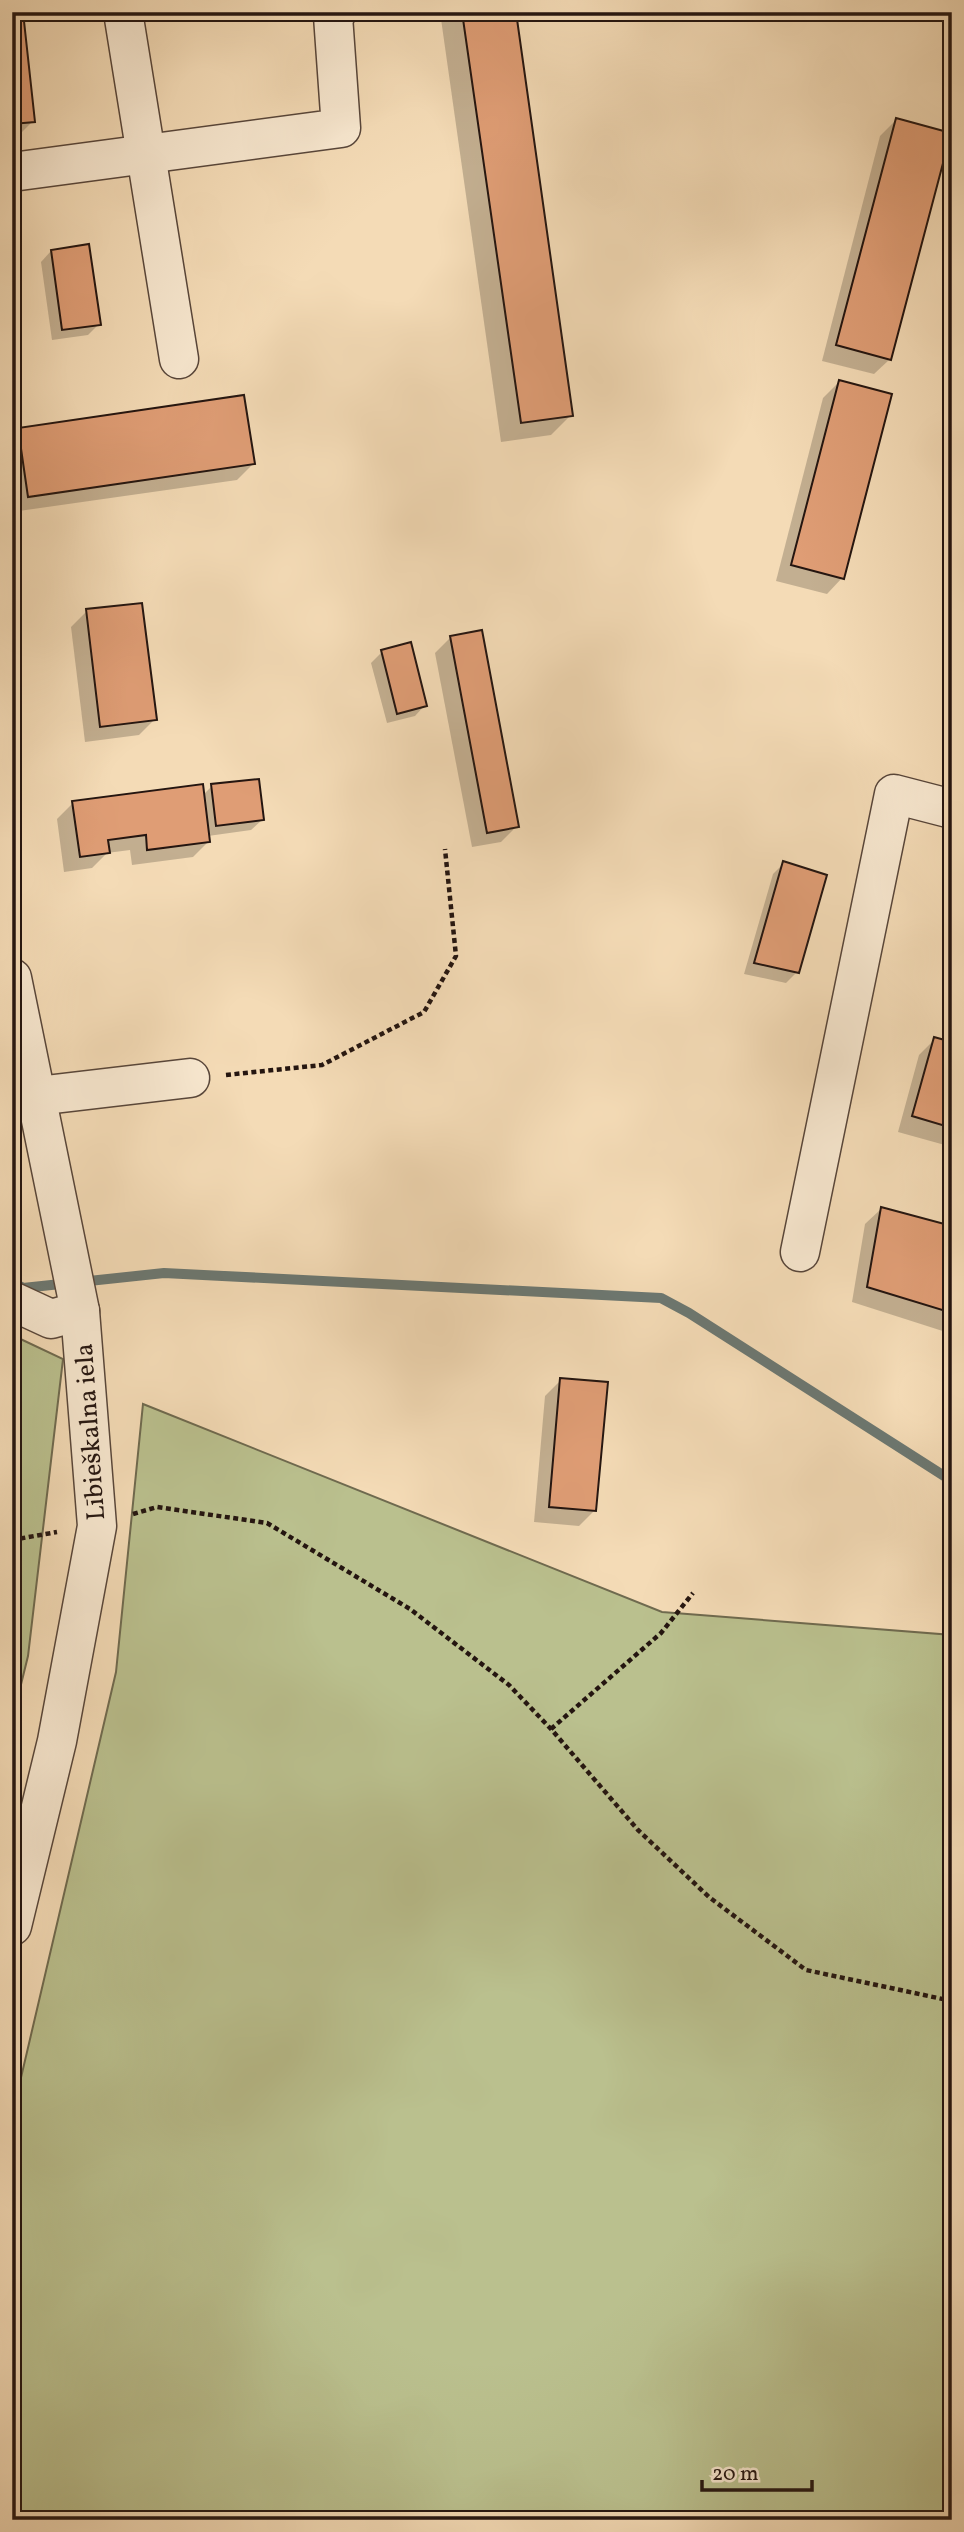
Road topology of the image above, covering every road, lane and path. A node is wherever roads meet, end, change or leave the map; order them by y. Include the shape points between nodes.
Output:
1 (123, 12) edge
2 (337, 12) edge
3 (145, 154) junction
4 (12, 172) edge
5 (178, 359) dead end
6 (952, 809) edge
7 (445, 849) dead end
8 (12, 978) edge
9 (190, 1078) joint
10 (37, 1096) junction
11 (800, 1252) dead end
12 (12, 1301) edge
13 (80, 1311) junction
14 (97, 1526) junction
15 (693, 1593) dead end
16 (551, 1729) junction
17 (12, 1926) edge
18 (952, 2001) edge

1 - 3 street
2 - 3 street via 333,16 341,128
3 - 4 street
3 - 5 street
6 - 11 street via 894,794
7 - 9 path via 456,956 424,1012 322,1065
8 - 10 street, Lībieškalna iela
9 - 10 street
10 - 13 street, Lībieškalna iela
12 - 13 street via 51,1319
13 - 14 street, Lībieškalna iela
14 - 16 path via 157,1507 267,1523 410,1609 509,1685
14 - 17 street, Lībieškalna iela via 57,1741
15 - 16 path via 661,1633
16 - 18 path via 638,1830 709,1896 806,1970

